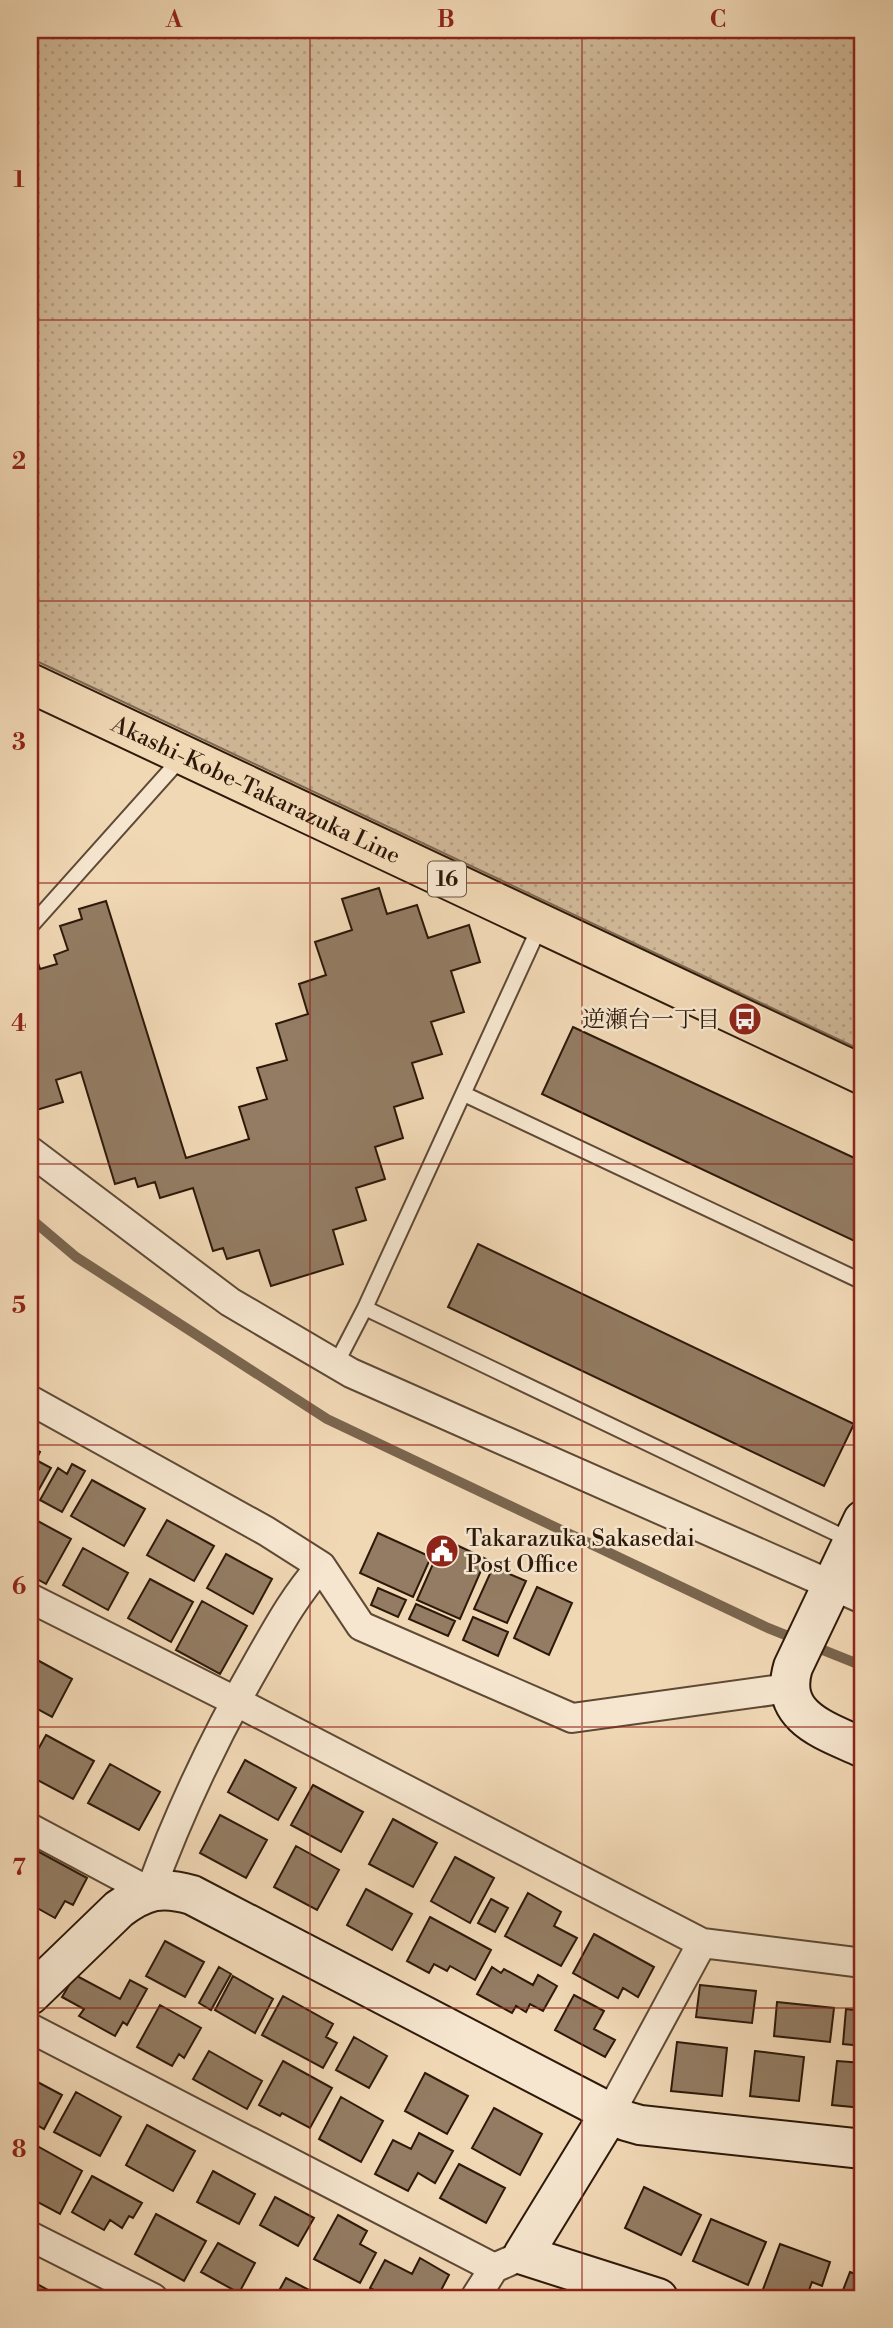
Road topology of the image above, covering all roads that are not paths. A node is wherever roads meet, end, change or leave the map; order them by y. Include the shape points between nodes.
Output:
1 (30, 683) edge
2 (184, 755) junction
3 (541, 923) junction
4 (30, 927) edge
5 (863, 1075) edge
6 (464, 1094) junction
7 (30, 1151) edge
8 (863, 1282) edge
9 (365, 1308) junction
10 (336, 1364) junction
11 (30, 1400) edge
12 (858, 1531) edge
13 (321, 1566) junction
14 (842, 1592) edge
15 (30, 1598) edge
16 (791, 1678) junction
17 (235, 1701) junction
18 (863, 1748) edge
19 (30, 1828) edge
20 (150, 1892) junction
21 (702, 1943) junction
22 (863, 1963) edge
23 (30, 1995) edge
24 (30, 2028) edge
25 (610, 2113) junction
26 (863, 2150) edge
27 (30, 2236) edge
28 (508, 2262) junction
29 (153, 2298) edge
30 (475, 2298) edge
31 (657, 2298) edge

1 - 2 main road, Akashi-Kobe-Takarazuka Line / 16
2 - 3 main road, Akashi-Kobe-Takarazuka Line / 16
2 - 4 lane
3 - 5 main road, Akashi-Kobe-Takarazuka Line / 16
3 - 6 lane
6 - 8 lane
6 - 9 lane
7 - 10 street via 230,1302
9 - 10 lane
9 - 12 lane
10 - 14 street
11 - 13 street
12 - 14 street
13 - 16 street via 361,1626 572,1718
13 - 17 street via 298,1592
14 - 16 street
15 - 17 street
16 - 18 street via 790,1698 797,1710
17 - 20 street via 168,1842
17 - 21 street
19 - 20 street
20 - 23 street via 119,1909
20 - 25 street via 161,1889 192,1895
21 - 22 street
21 - 25 street
24 - 28 street
25 - 26 street via 640,2125
25 - 28 street
27 - 29 street
28 - 30 street
28 - 31 street

